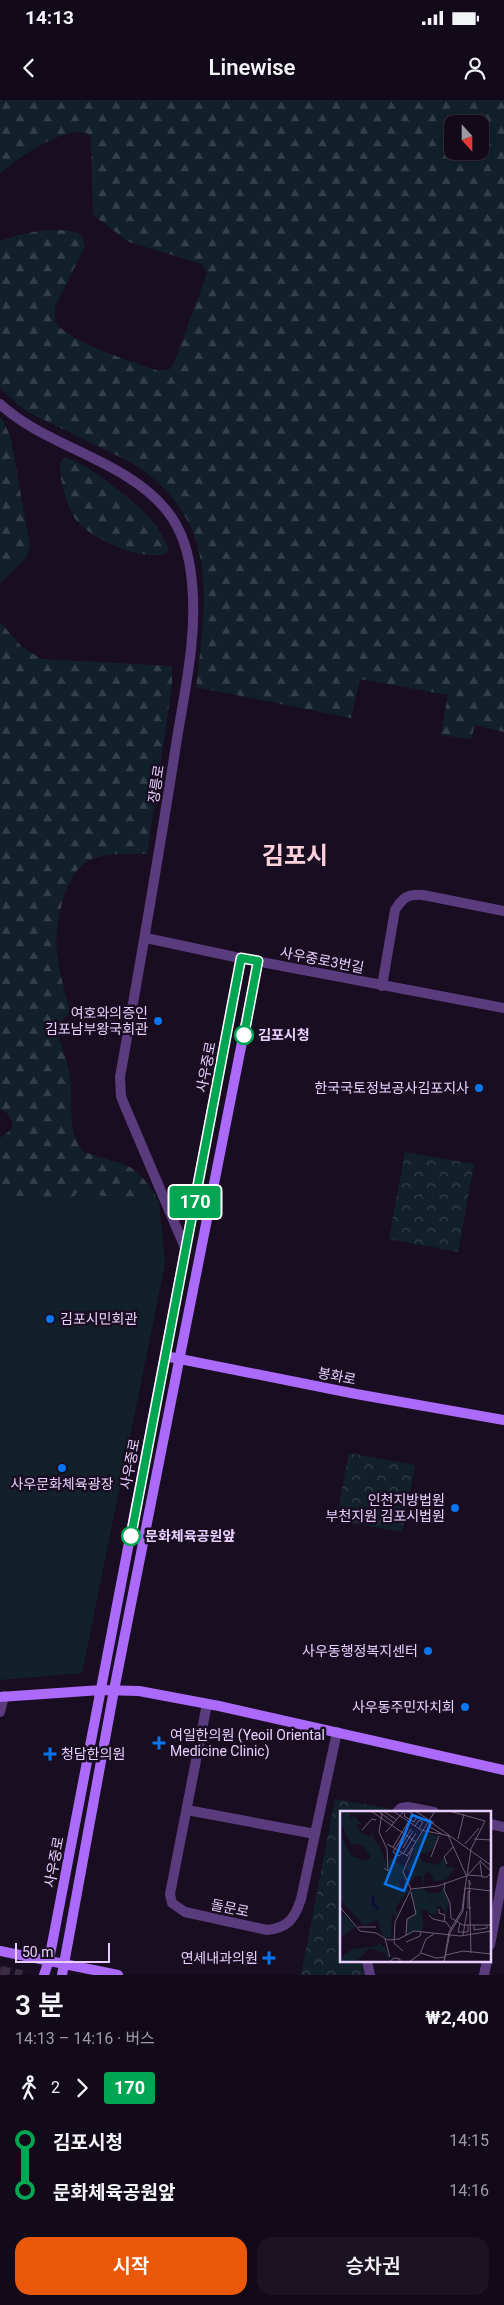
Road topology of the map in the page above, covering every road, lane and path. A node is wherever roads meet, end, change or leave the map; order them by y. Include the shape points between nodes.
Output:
1 (0, 404) edge
2 (504, 911) edge
3 (146, 938) junction
4 (241, 958) junction
5 (258, 961) junction
6 (382, 986) junction
7 (504, 1008) edge
8 (186, 1250) junction
9 (165, 1356) junction
10 (181, 1358) junction
11 (504, 1420) edge
12 (101, 1690) junction
13 (114, 1690) junction
14 (2, 1697) edge
15 (207, 1704) junction
16 (0, 1712) edge
17 (337, 1732) junction
18 (504, 1770) edge
19 (187, 1810) junction
20 (398, 1811) edge
21 (429, 1811) edge
22 (315, 1834) junction
23 (504, 1871) edge
24 (497, 1913) edge
25 (492, 1936) edge
26 (0, 1951) edge
27 (49, 1960) junction
28 (367, 1962) edge
29 (487, 1962) edge
30 (64, 1970) edge
31 (44, 1975) edge
32 (118, 1975) edge
33 (370, 1975) edge
34 (484, 1975) edge

1 - 3 street, 장릉로 via 20,420 117,472 152,495 177,526 185,545 192,585 191,636
2 - 6 street via 422,894 411,894 402,899 395,910
3 - 4 street, 사우중로3번길
3 - 8 street, 장릉로 via 120,1078 121,1096
4 - 5 street, 사우중로3번길
4 - 8 street, 사우중로
5 - 6 street, 사우중로3번길
5 - 10 street, 사우중로
6 - 7 street, 사우중로3번길
8 - 9 street, 사우중로
9 - 10 street, 봉화로
9 - 12 street, 사우중로
10 - 11 street, 봉화로
10 - 13 street, 사우중로
12 - 13 street
12 - 14 street
12 - 27 street, 사우중로
13 - 15 street via 139,1691
13 - 30 street, 사우중로
14 - 16 street
15 - 17 street
15 - 19 street, 돌문로
17 - 18 street
17 - 22 street, 돌문로
19 - 22 street
19 - 22 street, 돌문로 via 172,1881 172,1903 185,1912 267,1930 286,1925 298,1910
20 - 21 street via 408,1807
23 - 24 street
24 - 25 street
26 - 27 street
27 - 30 street
27 - 31 street, 사우중로
28 - 33 street
29 - 34 street
30 - 32 street

